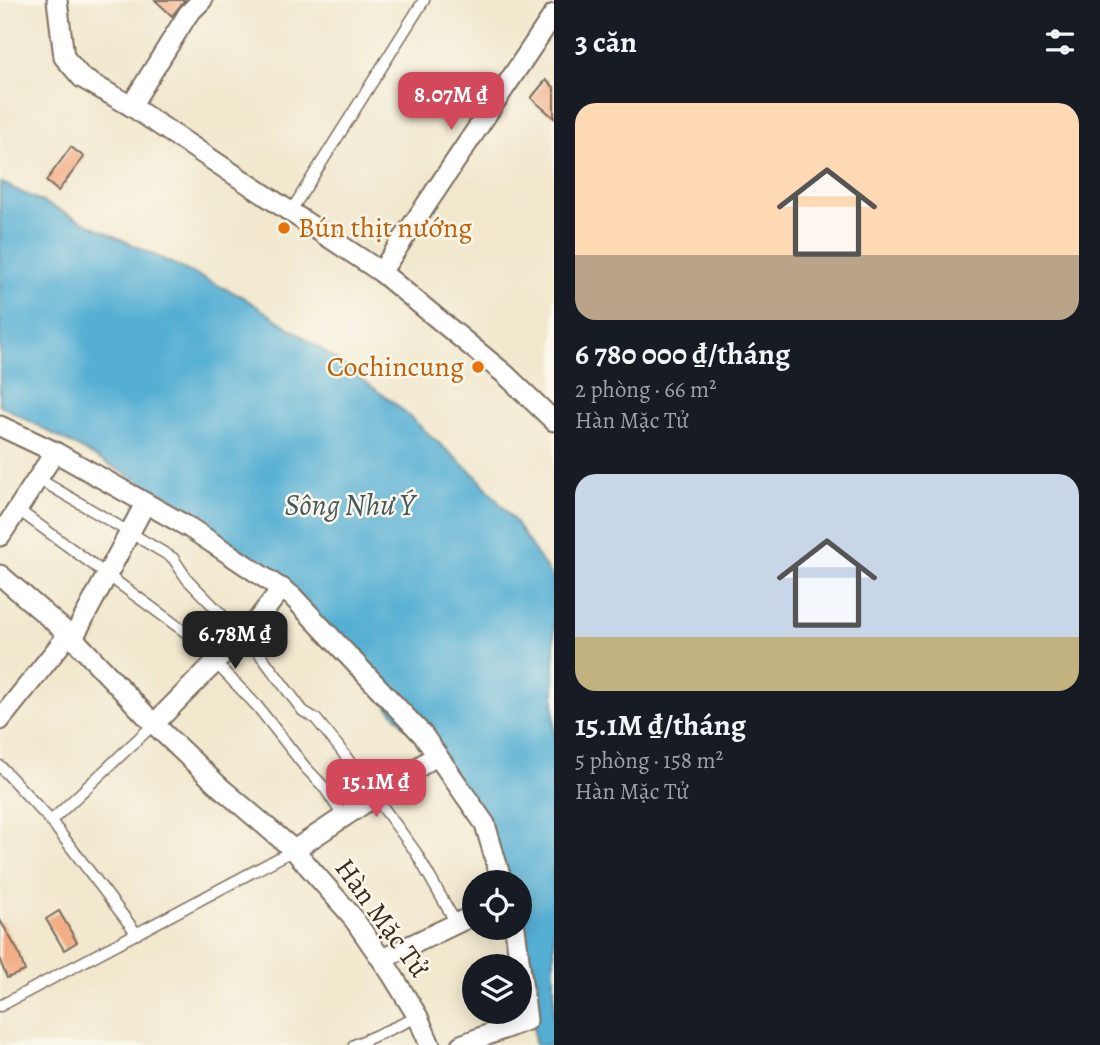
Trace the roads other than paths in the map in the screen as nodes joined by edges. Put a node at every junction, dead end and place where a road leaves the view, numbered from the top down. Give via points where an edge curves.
1 (57, 0) edge
2 (202, 0) edge
3 (424, 0) edge
4 (554, 14) edge
5 (131, 106) junction
6 (291, 211) junction
7 (381, 272) junction
8 (553, 418) edge
9 (0, 426) edge
10 (55, 452) junction
11 (36, 478) junction
12 (145, 503) junction
13 (17, 509) junction
14 (129, 534) junction
15 (0, 536) edge
16 (0, 575) edge
17 (107, 575) junction
18 (282, 588) junction
19 (243, 635) junction
20 (71, 636) junction
21 (216, 662) junction
22 (0, 720) edge
23 (154, 724) junction
24 (437, 755) junction
25 (0, 766) edge
26 (375, 796) junction
27 (343, 816) junction
28 (51, 821) junction
29 (294, 850) junction
30 (498, 870) edge
31 (462, 915) edge
32 (462, 920) edge
33 (137, 934) junction
34 (517, 940) edge
35 (382, 959) junction
36 (0, 1006) edge
37 (418, 1017) junction
38 (354, 1045) edge
39 (430, 1045) edge
40 (461, 1045) edge

1 - 5 street via 64,57 82,78
2 - 5 street via 188,14
3 - 6 lane
4 - 7 street
5 - 6 street
6 - 7 street
7 - 8 street
9 - 10 street
10 - 11 street
10 - 12 street
11 - 13 street
11 - 14 lane
12 - 14 street
12 - 18 street
13 - 15 street
13 - 17 lane
14 - 17 street
14 - 19 lane via 173,558 187,579
16 - 20 street, Hàn Mặc Tử
17 - 20 street
17 - 21 lane via 188,634
18 - 19 street
18 - 24 street
19 - 21 street
19 - 26 lane
20 - 22 street
20 - 23 street, Hàn Mặc Tử
21 - 23 street
21 - 27 lane via 257,706
23 - 28 lane
23 - 29 street, Hàn Mặc Tử
24 - 26 street
24 - 30 street via 485,824
25 - 28 lane
26 - 27 street
26 - 31 lane
27 - 29 street
28 - 33 lane
29 - 33 lane
29 - 35 street, Hàn Mặc Tử via 351,915
32 - 35 street
33 - 36 lane
34 - 40 street via 527,1020
35 - 37 street, Hàn Mặc Tử
37 - 38 lane
37 - 39 street, Hàn Mặc Tử

